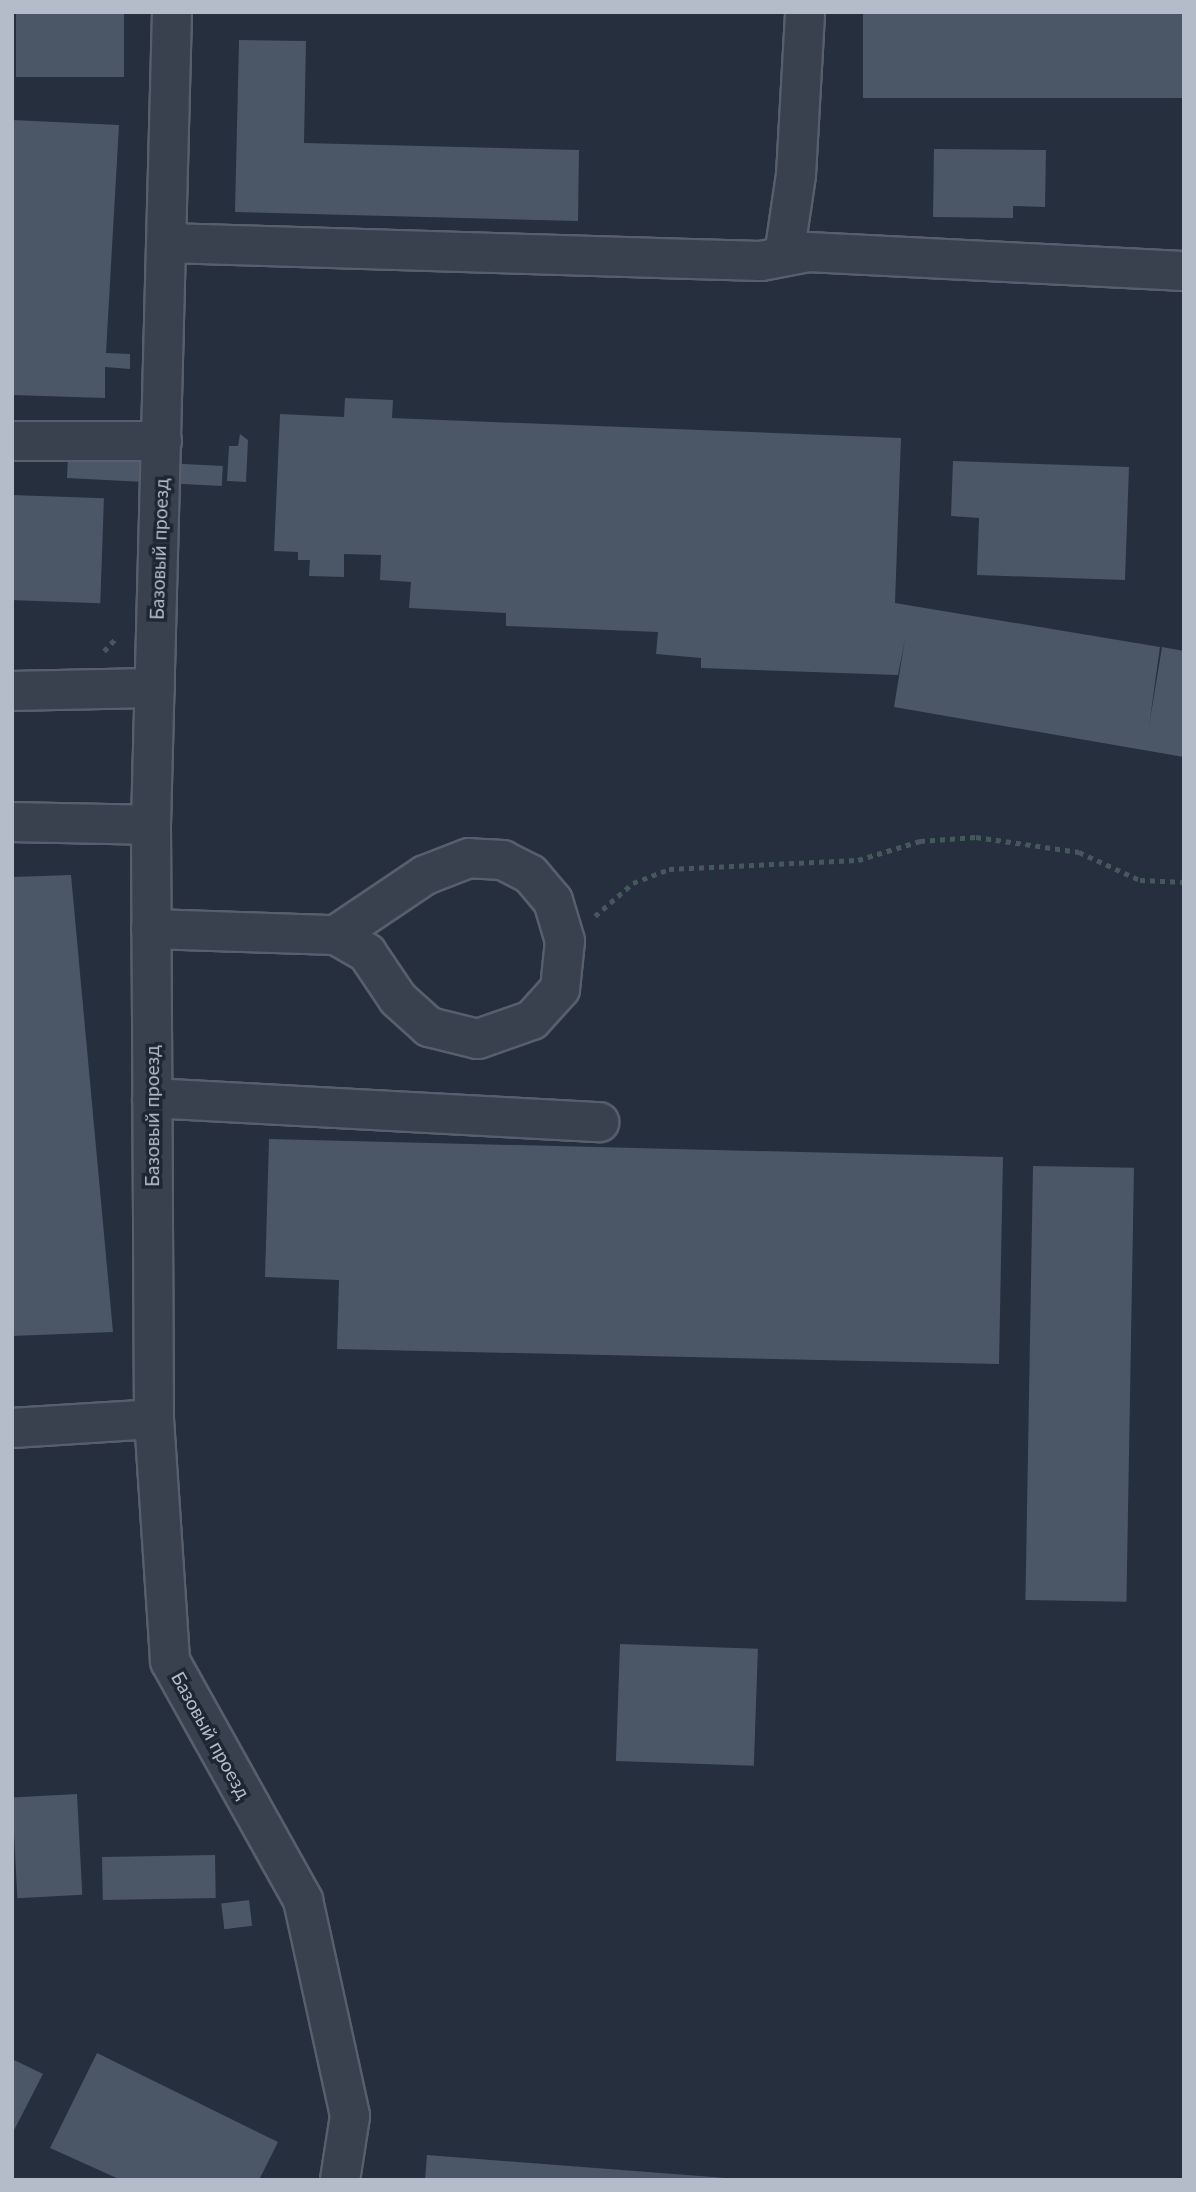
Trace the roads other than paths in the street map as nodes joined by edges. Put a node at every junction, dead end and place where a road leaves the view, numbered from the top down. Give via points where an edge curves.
1 (172, 12) edge
2 (804, 12) edge
3 (167, 243) junction
4 (784, 256) junction
5 (1184, 271) edge
6 (12, 441) edge
7 (162, 441) junction
8 (155, 688) junction
9 (12, 691) edge
10 (12, 822) edge
11 (151, 825) junction
12 (151, 929) junction
13 (336, 934) junction
14 (152, 1098) junction
15 (598, 1122) dead end
16 (154, 1419) junction
17 (12, 1428) edge
18 (340, 2180) edge

1 - 3 street, Базовый проезд
2 - 4 street via 796,175
3 - 4 street via 761,261
3 - 7 street, Базовый проезд
4 - 5 street via 808,252
6 - 7 street
7 - 8 street, Базовый проезд
8 - 9 street
8 - 11 street, Базовый проезд
10 - 11 street
11 - 12 street, Базовый проезд
12 - 13 street
12 - 14 street, Базовый проезд
13 - 13 street via 367,953 398,999 429,1027 478,1039 532,1020 560,989 565,941 552,901 530,874 503,860 469,858 425,876
14 - 15 street
14 - 16 street, Базовый проезд
16 - 17 street
16 - 18 street, Базовый проезд via 170,1661 303,1900 350,2116

